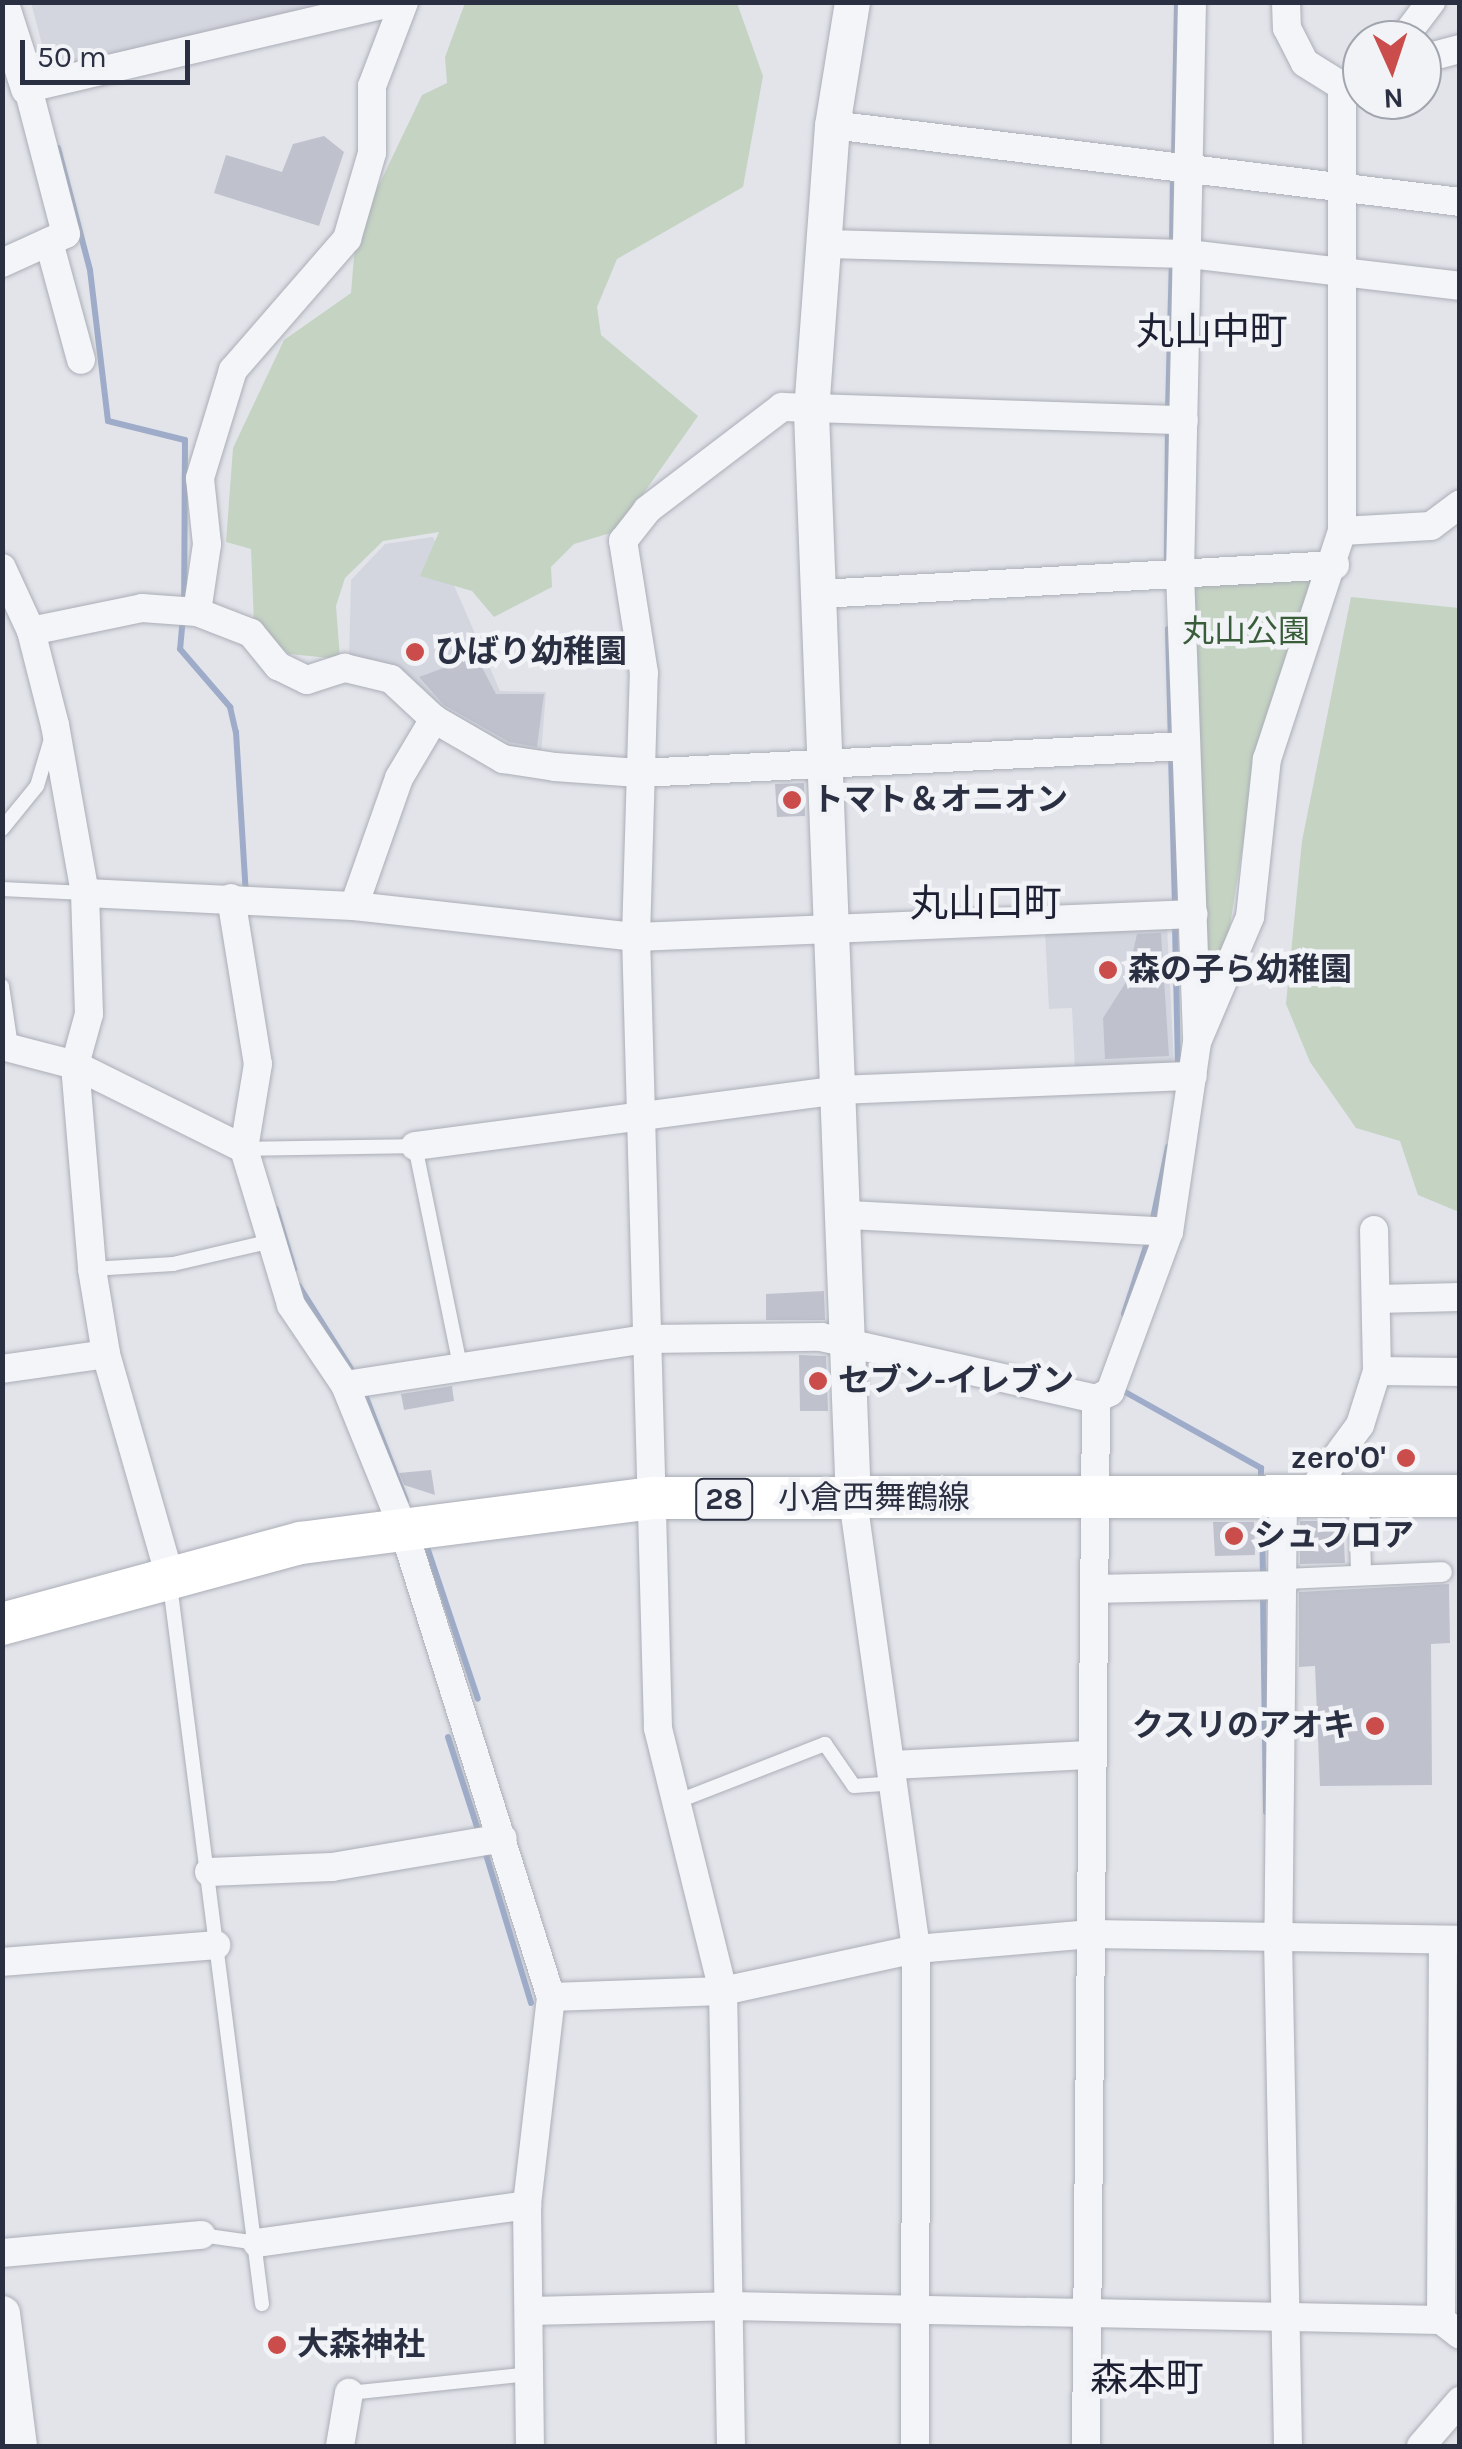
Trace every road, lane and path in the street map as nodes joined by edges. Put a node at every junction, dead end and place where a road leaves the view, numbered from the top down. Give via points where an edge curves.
1 (396, 2) edge
2 (404, 2) edge
3 (852, 2) edge
4 (1192, 2) edge
5 (1285, 3) edge
6 (4, 19) edge
7 (1342, 78) edge
8 (28, 88) junction
9 (1350, 120) edge
10 (832, 126) junction
11 (1176, 172) junction
12 (1346, 191) junction
13 (1460, 202) edge
14 (49, 242) junction
15 (824, 244) junction
16 (1174, 254) junction
17 (2, 263) edge
18 (1344, 271) junction
19 (1460, 286) edge
20 (81, 360) dead end
21 (812, 413) junction
22 (1170, 419) junction
23 (1460, 504) edge
24 (1342, 532) junction
25 (1334, 565) junction
26 (2, 568) edge
27 (1166, 574) junction
28 (820, 594) junction
29 (197, 612) junction
30 (31, 630) junction
31 (434, 720) junction
32 (56, 725) junction
33 (1173, 747) junction
34 (828, 764) junction
35 (638, 773) junction
36 (2, 829) edge
37 (2, 889) edge
38 (86, 893) junction
39 (243, 898) junction
40 (354, 906) junction
41 (1181, 914) junction
42 (835, 930) junction
43 (636, 937) junction
44 (2, 986) edge
45 (1196, 1042) junction
46 (7, 1046) edge
47 (75, 1066) junction
48 (1187, 1075) junction
49 (840, 1090) junction
50 (640, 1117) junction
51 (415, 1146) junction
52 (253, 1152) junction
53 (849, 1215) junction
54 (1374, 1230) dead end
55 (1156, 1232) junction
56 (272, 1240) junction
57 (92, 1269) junction
58 (1460, 1297) edge
59 (1377, 1299) junction
60 (647, 1339) junction
61 (854, 1341) junction
62 (106, 1354) junction
63 (459, 1361) junction
64 (2, 1368) edge
65 (1377, 1371) junction
66 (1460, 1372) edge
67 (359, 1380) junction
68 (1109, 1387) junction
69 (1095, 1496) junction
70 (1296, 1496) junction
71 (1360, 1496) junction
72 (1460, 1496) edge
73 (654, 1498) junction
74 (853, 1500) junction
75 (402, 1528) junction
76 (1442, 1572) dead end
77 (168, 1574) junction
78 (1361, 1574) junction
79 (1274, 1584) junction
80 (1094, 1588) junction
81 (2, 1624) edge
82 (1089, 1754) junction
83 (893, 1774) junction
84 (676, 1802) junction
85 (503, 1838) junction
86 (209, 1872) junction
87 (1091, 1934) junction
88 (1278, 1938) junction
89 (1451, 1940) edge
90 (216, 1945) junction
91 (916, 1950) junction
92 (2, 1962) edge
93 (722, 1992) junction
94 (551, 1997) junction
95 (1454, 2113) edge
96 (527, 2205) junction
97 (201, 2236) joint
98 (257, 2243) junction
99 (2, 2254) edge
100 (262, 2304) dead end
101 (729, 2306) junction
102 (530, 2311) junction
103 (916, 2311) junction
104 (2, 2314) edge
105 (1086, 2318) junction
106 (1273, 2318) junction
107 (1450, 2327) edge
108 (528, 2374) junction
109 (348, 2393) joint
110 (1460, 2400) edge
111 (19, 2446) edge
112 (340, 2446) edge
113 (530, 2446) edge
114 (731, 2446) edge
115 (915, 2446) edge
116 (1086, 2446) edge
117 (1288, 2446) edge
118 (1421, 2446) edge

1 - 8 street
2 - 29 street via 372,86 372,152 347,239 233,370 200,478 207,544
3 - 10 street
4 - 11 street
5 - 7 street via 1304,63
6 - 8 street
8 - 14 street via 66,234
9 - 12 street
10 - 11 street
10 - 15 street
11 - 12 street
11 - 16 street
12 - 13 street
12 - 18 street
14 - 17 street
14 - 20 street
15 - 16 street
15 - 21 street
16 - 18 street
16 - 22 street
18 - 19 street
18 - 24 street
21 - 22 street
21 - 28 street
21 - 35 street via 782,407 648,510 623,541 644,673
22 - 27 street
23 - 24 street via 1430,526
24 - 25 street
25 - 27 street
25 - 45 street via 1267,759 1250,917
26 - 30 street
27 - 28 street
27 - 33 street
28 - 34 street
29 - 30 street via 142,608
29 - 31 street via 252,633 278,666 307,680 346,668 391,679
30 - 32 street
31 - 35 street via 502,759
31 - 40 street via 399,778
32 - 36 lane via 37,786
32 - 38 street
33 - 34 street
33 - 41 street
34 - 35 street
34 - 42 street
35 - 43 street
37 - 38 lane
38 - 39 street
38 - 47 street via 89,1014
39 - 40 street
39 - 52 street via 258,1064
40 - 43 street
41 - 42 street
41 - 45 street
42 - 43 street
42 - 49 street
43 - 50 street
44 - 46 lane
45 - 48 street
46 - 47 street
47 - 52 street
47 - 57 street
48 - 49 street
48 - 55 street
49 - 50 street
49 - 53 street
50 - 51 street
50 - 60 street
51 - 52 lane
51 - 63 lane
52 - 56 street
53 - 55 street
53 - 61 street
54 - 59 street
55 - 68 street
56 - 57 lane via 173,1264
56 - 67 street via 291,1305
57 - 62 street
58 - 59 street
59 - 65 street
60 - 61 street
60 - 63 street
60 - 73 street
61 - 68 street
61 - 74 street
62 - 64 street
62 - 77 street
63 - 67 street
65 - 66 street
65 - 70 street via 1360,1425
67 - 75 street
68 - 69 street
69 - 70 main road, 小倉西舞鶴線 / 28
69 - 74 main road, 小倉西舞鶴線 / 28
69 - 80 street
70 - 71 main road, 小倉西舞鶴線 / 28
70 - 79 street
71 - 72 main road, 小倉西舞鶴線 / 28
71 - 78 street
73 - 74 main road, 小倉西舞鶴線 / 28
73 - 75 main road, 小倉西舞鶴線 / 28
73 - 84 street via 658,1728
74 - 83 street
75 - 77 main road, 小倉西舞鶴線 / 28
75 - 85 street
76 - 78 street
77 - 81 main road, 小倉西舞鶴線 / 28
77 - 86 lane
78 - 79 street
79 - 80 street
79 - 88 street
80 - 82 street
82 - 83 street
82 - 87 street
83 - 84 lane via 854,1786 825,1744
83 - 91 street
84 - 93 street
85 - 86 street via 332,1867
85 - 94 street
86 - 90 lane
87 - 88 street
87 - 91 street
87 - 105 street
88 - 89 street
88 - 106 street
89 - 95 street
90 - 92 street
90 - 98 lane
91 - 93 street
91 - 103 street
93 - 94 street
93 - 101 street
94 - 96 street
95 - 107 street
96 - 98 street
96 - 102 street
97 - 98 lane
97 - 99 street
98 - 100 lane
101 - 102 street
101 - 103 street
101 - 114 street
102 - 108 street
103 - 105 street
103 - 115 street
104 - 111 street
105 - 106 street
105 - 116 street
106 - 107 street
106 - 117 street
108 - 109 lane
108 - 113 street
109 - 112 street
110 - 118 street

